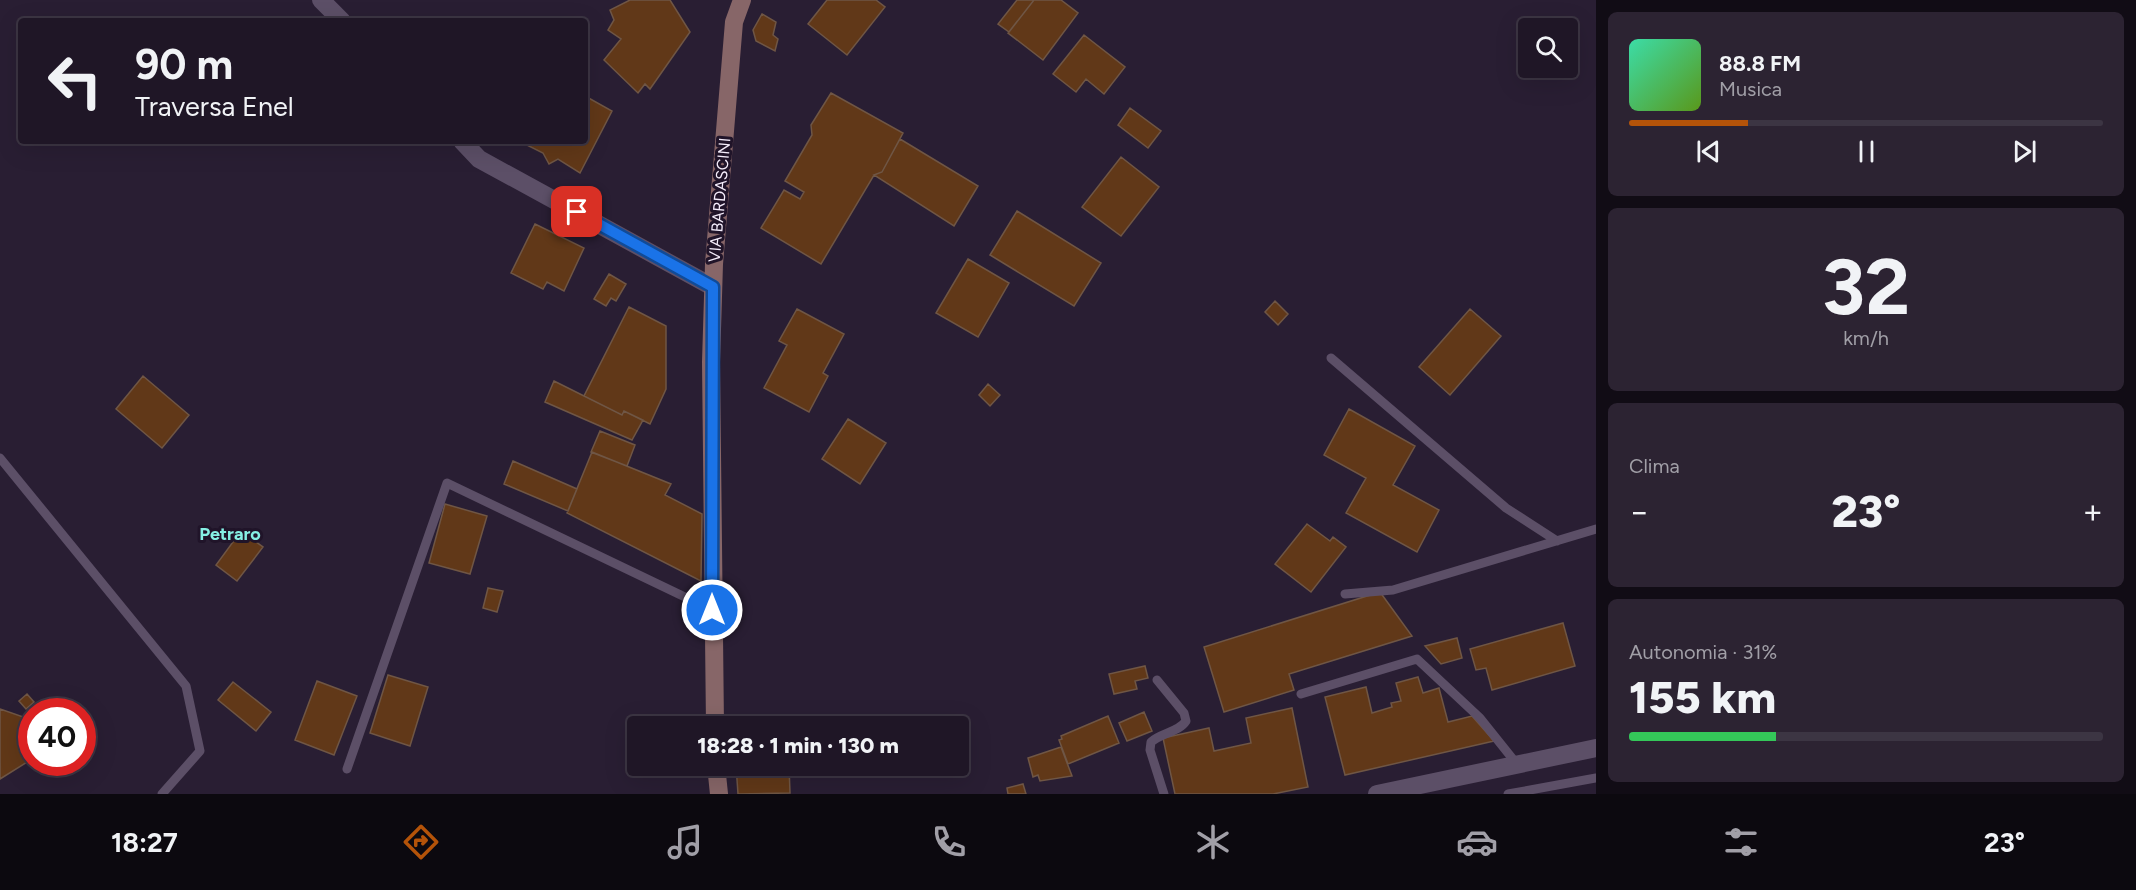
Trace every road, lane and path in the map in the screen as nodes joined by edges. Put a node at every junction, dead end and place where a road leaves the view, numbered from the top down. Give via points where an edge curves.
1 (321, 0) edge
2 (742, 0) edge
3 (339, 18) edge
4 (465, 144) edge
5 (713, 287) junction
6 (1331, 358) dead end
7 (0, 458) edge
8 (1596, 529) edge
9 (1557, 541) junction
10 (1345, 594) dead end
11 (712, 610) junction
12 (1157, 680) dead end
13 (1301, 694) dead end
14 (715, 716) edge
15 (1596, 748) edge
16 (1516, 763) junction
17 (347, 769) dead end
18 (717, 776) edge
19 (1596, 778) edge
20 (1430, 788) edge
21 (162, 794) edge
22 (719, 794) edge
23 (1164, 794) edge
24 (1377, 794) edge
25 (1508, 794) edge

1 - 3 street
2 - 5 street, VIA BARDASCINI via 734,22
4 - 5 street via 479,159
5 - 11 street, VIA BARDASCINI
6 - 9 lane via 1506,508
7 - 21 lane via 186,686 200,751
8 - 9 lane
9 - 10 lane via 1393,590
11 - 14 street, VIA BARDASCINI
11 - 17 lane via 447,483
12 - 23 lane via 1186,721 1182,727 1151,742
13 - 16 lane via 1417,659 1480,718
15 - 16 street
16 - 20 street
18 - 22 street
19 - 25 lane
20 - 24 street

